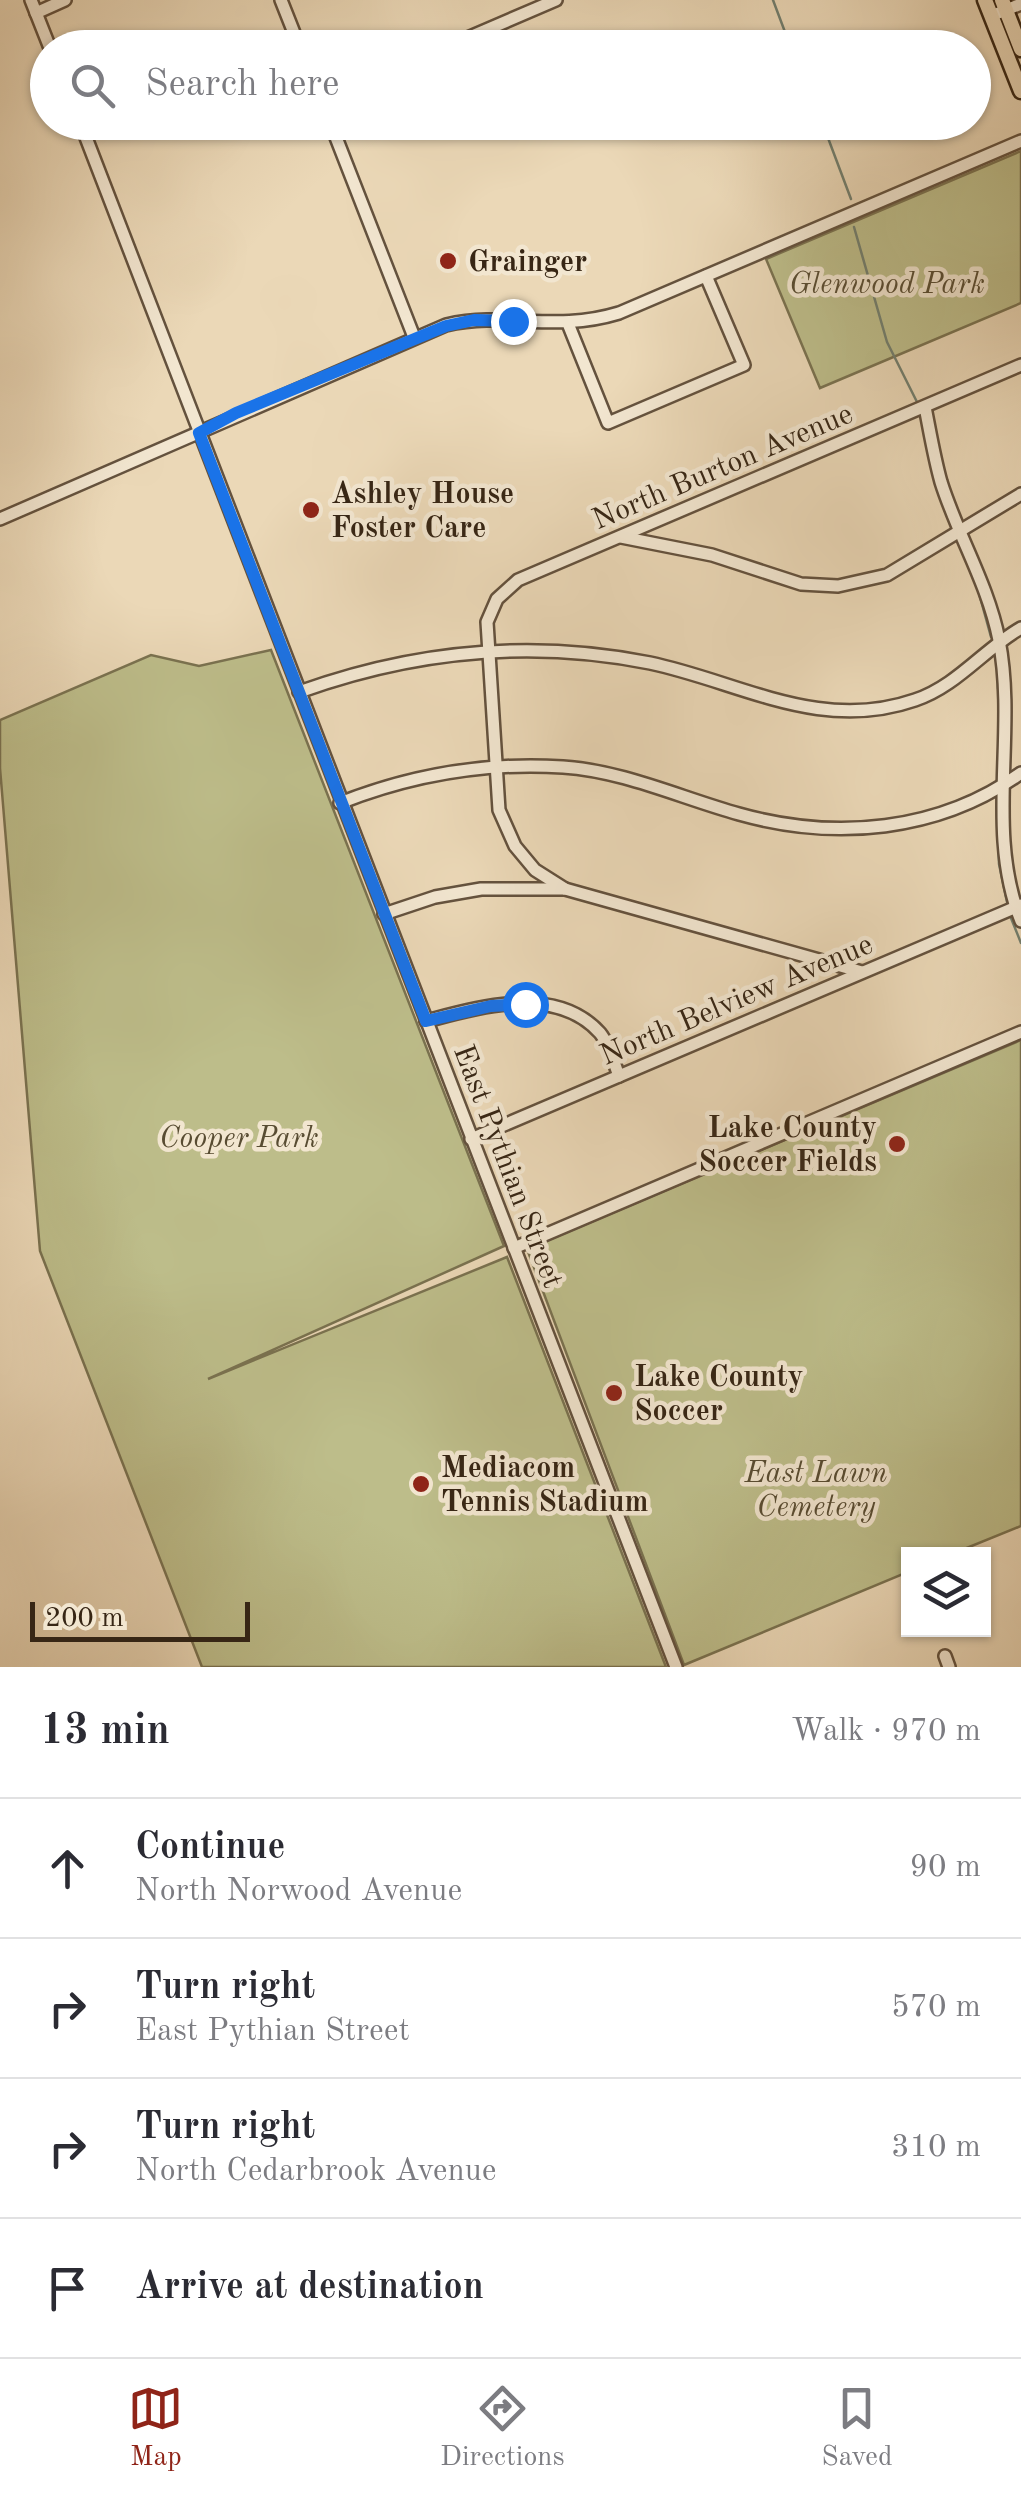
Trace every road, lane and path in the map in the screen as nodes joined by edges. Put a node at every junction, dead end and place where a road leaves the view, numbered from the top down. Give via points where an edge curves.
1 (31, 0) edge
2 (65, 0) edge
3 (281, 0) edge
4 (556, 0) edge
5 (985, 0) edge
6 (1021, 4) edge
7 (999, 9) edge
8 (36, 13) junction
9 (43, 30) edge
10 (293, 30) edge
11 (486, 30) edge
12 (1021, 50) edge
13 (1021, 91) edge
14 (87, 140) edge
15 (337, 140) edge
16 (1021, 141) edge
17 (706, 276) junction
18 (570, 326) junction
19 (414, 338) junction
20 (1021, 365) edge
21 (925, 407) junction
22 (199, 433) junction
23 (1021, 494) edge
24 (0, 519) edge
25 (647, 526) junction
26 (960, 530) junction
27 (621, 537) junction
28 (650, 543) junction
29 (1021, 628) edge
30 (999, 640) junction
31 (485, 650) junction
32 (299, 692) junction
33 (495, 768) junction
34 (1021, 773) edge
35 (1003, 786) junction
36 (340, 803) junction
37 (535, 870) junction
38 (534, 887) junction
39 (565, 889) junction
40 (1018, 906) edge
41 (384, 914) junction
42 (1021, 921) edge
43 (862, 972) junction
44 (426, 1021) junction
45 (1021, 1032) edge
46 (619, 1076) junction
47 (472, 1139) junction
48 (514, 1248) junction
49 (676, 1667) edge

1 - 8 street
2 - 8 street
3 - 10 street
4 - 11 street
5 - 7 main road
6 - 7 street
7 - 12 main road
7 - 13 main road
8 - 9 street
14 - 22 street, East Pythian Street
15 - 19 street
16 - 17 street
17 - 18 street
17 - 18 street via 744,365 608,424
18 - 19 street via 474,320
19 - 22 street
20 - 21 street, North Burton Avenue
21 - 25 street, North Burton Avenue
21 - 26 street
22 - 24 street
22 - 32 street, East Pythian Street
23 - 26 street
25 - 27 street, North Burton Avenue
25 - 28 street
26 - 28 street via 886,575 838,586 801,584
26 - 30 street
27 - 28 street
27 - 31 street, North Burton Avenue via 518,580 497,599 486,622
29 - 30 street
30 - 31 street via 917,700 876,710 818,711 770,702 654,664 581,652
30 - 35 street via 1006,711
31 - 32 street via 419,658
31 - 33 street, North Burton Avenue
32 - 36 street, East Pythian Street
33 - 35 street via 564,767 620,777 740,815 852,829 907,824 962,808
33 - 36 street via 438,773
33 - 37 street, North Burton Avenue via 499,810 514,846
34 - 35 street
35 - 40 street via 1004,863
36 - 41 street, East Pythian Street
37 - 38 street
37 - 39 street
38 - 39 street
38 - 41 street via 466,892
39 - 43 street
40 - 42 street
40 - 43 street, North Belview Avenue
41 - 44 street, East Pythian Street
43 - 46 street, North Belview Avenue
44 - 46 street via 491,1006 558,1006 603,1036
44 - 47 street, East Pythian Street
45 - 48 street
46 - 47 street, North Belview Avenue
47 - 48 street, East Pythian Street
48 - 49 street, East Pythian Street

